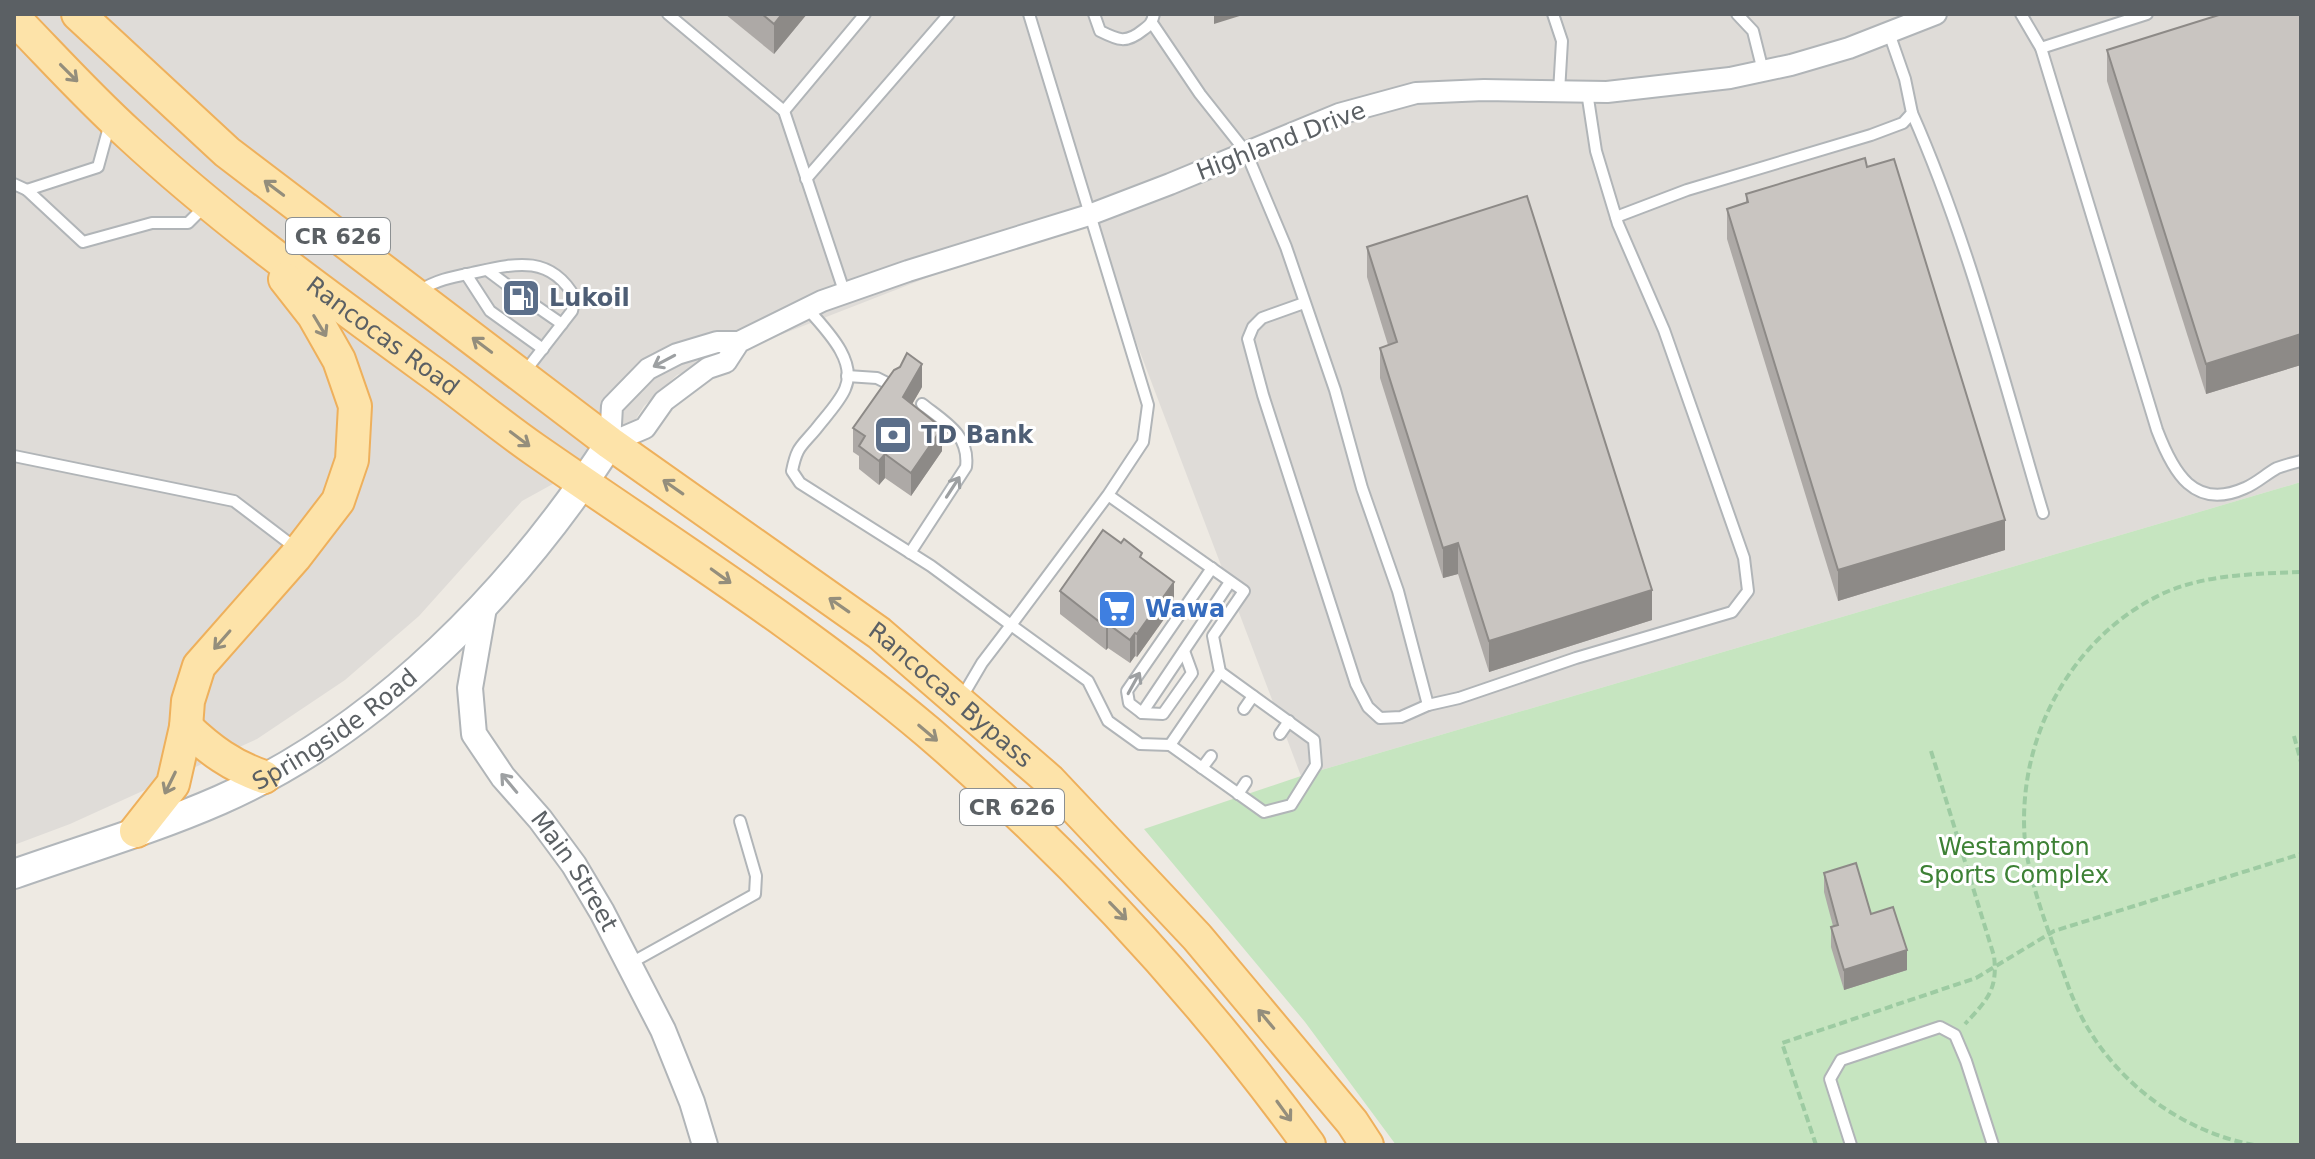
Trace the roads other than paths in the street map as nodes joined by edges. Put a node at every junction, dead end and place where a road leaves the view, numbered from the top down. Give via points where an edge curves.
1 (78, 14) edge
2 (668, 14) edge
3 (865, 14) edge
4 (949, 14) edge
5 (1029, 14) edge
6 (1094, 14) edge
7 (1553, 14) edge
8 (1737, 14) edge
9 (1936, 14) edge
10 (2021, 14) edge
11 (2147, 14) edge
12 (14, 18) edge
13 (1153, 18) edge
14 (1889, 33) junction
15 (2041, 48) junction
16 (1763, 71) junction
17 (1559, 92) junction
18 (1587, 92) junction
19 (784, 111) junction
20 (1912, 113) junction
21 (112, 117) junction
22 (1246, 152) junction
23 (806, 179) junction
24 (14, 184) edge
25 (27, 190) junction
26 (209, 202) junction
27 (1089, 215) junction
28 (1616, 217) junction
29 (255, 242) junction
30 (487, 270) junction
31 (466, 274) junction
32 (507, 285) dead end
33 (414, 294) junction
34 (845, 294) junction
35 (1304, 303) junction
36 (533, 304) dead end
37 (807, 308) junction
38 (562, 324) junction
39 (739, 342) junction
40 (543, 349) junction
41 (522, 376) junction
42 (847, 376) junction
43 (893, 386) edge
44 (922, 404) dead end
45 (610, 443) junction
46 (14, 456) edge
47 (2301, 461) edge
48 (585, 482) junction
49 (1108, 495) junction
50 (2043, 513) dead end
51 (298, 550) junction
52 (910, 553) junction
53 (1212, 568) junction
54 (1230, 582) junction
55 (485, 602) junction
56 (1011, 625) junction
57 (1184, 651) junction
58 (1220, 672) junction
59 (1253, 696) junction
60 (959, 702) junction
61 (1428, 705) junction
62 (1244, 709) dead end
63 (1142, 713) junction
64 (1289, 721) junction
65 (186, 727) junction
66 (1280, 734) dead end
67 (1170, 745) junction
68 (1211, 756) dead end
69 (1202, 768) junction
70 (264, 777) junction
71 (1246, 782) dead end
72 (1238, 794) junction
73 (740, 821) dead end
74 (136, 831) junction
75 (14, 874) edge
76 (629, 964) junction
77 (705, 1145) edge
78 (1309, 1145) edge
79 (1367, 1145) edge
80 (1851, 1145) edge
81 (1993, 1145) edge

33 -> 1 main road, CR 626 via 227,152
2 - 19 lane
3 - 19 lane
4 - 23 lane
5 - 27 lane
6 - 13 lane via 1100,31 1116,39 1132,39
7 - 17 lane via 1562,41
8 - 16 lane via 1753,31
9 - 14 street, Highland Drive
10 - 15 lane
11 - 15 lane
12 -> 21 main road, Rancocas Road / CR 626
13 - 22 lane via 1200,94
14 - 16 street, Highland Drive
14 - 20 lane
15 - 47 lane via 2157,430 2176,474 2195,490 2220,497
16 - 18 street, Highland Drive
17 - 18 street, Highland Drive
17 - 22 street, Highland Drive via 1416,93 1339,114
18 - 28 lane via 1596,151
19 - 23 lane
20 - 28 lane via 1903,123 1871,135
20 - 50 lane via 1967,259
21 - 25 lane via 98,167
21 - 26 main road, Rancocas Road / CR 626
22 - 27 street, Highland Drive
22 - 35 lane
23 - 34 lane
24 - 25 lane
25 - 26 lane via 83,242 152,223 188,223
26 - 29 main road, Rancocas Road / CR 626
27 - 34 street, Highland Drive
27 - 49 lane via 1148,405 1143,442
28 - 61 lane via 1664,330 1744,558 1748,591 1732,612
29 -> 48 main road, Rancocas Road / CR 626
29 -> 51 main road via 314,316 339,360 355,406 352,460 338,501
30 - 31 lane
30 - 32 lane
30 - 38 lane via 518,263 542,267 568,284 575,298
31 - 33 lane via 433,282
31 - 40 lane via 490,311
41 -> 33 main road, CR 626
34 - 37 street, Highland Drive
35 - 61 lane via 1398,591
35 - 61 lane via 1262,318 1253,327 1248,339 1263,395 1328,601 1368,707 1380,718 1401,717
36 - 38 lane
37 - 39 street, Highland Drive
37 - 42 lane via 832,337
38 - 40 lane
39 - 45 street, Highland Drive via 726,362 708,368 664,401 645,428
39 -> 45 street, Highland Drive via 717,342 648,369 612,406
40 - 41 lane
41 - 45 main road, CR 626
42 - 43 lane via 877,378
42 - 52 lane via 838,399 796,451 792,471 800,483
52 -> 44 lane via 966,467 968,455 959,432
45 - 48 main road, Springside Road
60 -> 45 main road, Rancocas Bypass / CR 626 via 879,633
46 - 51 lane via 234,501
48 - 55 main road, Springside Road
48 -> 78 main road, Rancocas Bypass / CR 626 via 818,645 1030,823 1177,977
49 - 53 lane
49 - 56 lane
51 -> 65 main road via 199,666
52 - 56 lane
53 - 54 lane
63 -> 53 lane via 1129,703 1127,691
54 - 57 lane
54 - 58 lane via 1244,591 1213,636
55 - 70 main road, Springside Road via 388,696
76 -> 55 street, Main Street via 574,865 474,734 470,688
56 - 60 lane
56 - 67 lane via 1088,681 1108,721 1140,744
57 - 63 lane
57 - 63 lane via 1192,673 1163,714
58 - 59 lane
58 - 67 lane
59 - 62 lane
59 - 64 lane
79 -> 60 main road, Rancocas Bypass / CR 626 via 1197,937 1049,780
64 - 66 lane
64 - 72 lane via 1314,740 1316,765 1291,805 1264,812
65 - 70 main road via 237,768
65 -> 74 main road via 173,784
67 - 69 lane
68 - 69 lane
69 - 72 lane
70 - 74 main road, Springside Road
71 - 72 lane
73 - 76 lane via 756,876 755,894
74 - 75 main road, Springside Road
76 - 77 street, Main Street via 663,1030
80 - 81 lane via 1830,1079 1841,1060 1940,1027 1955,1035

